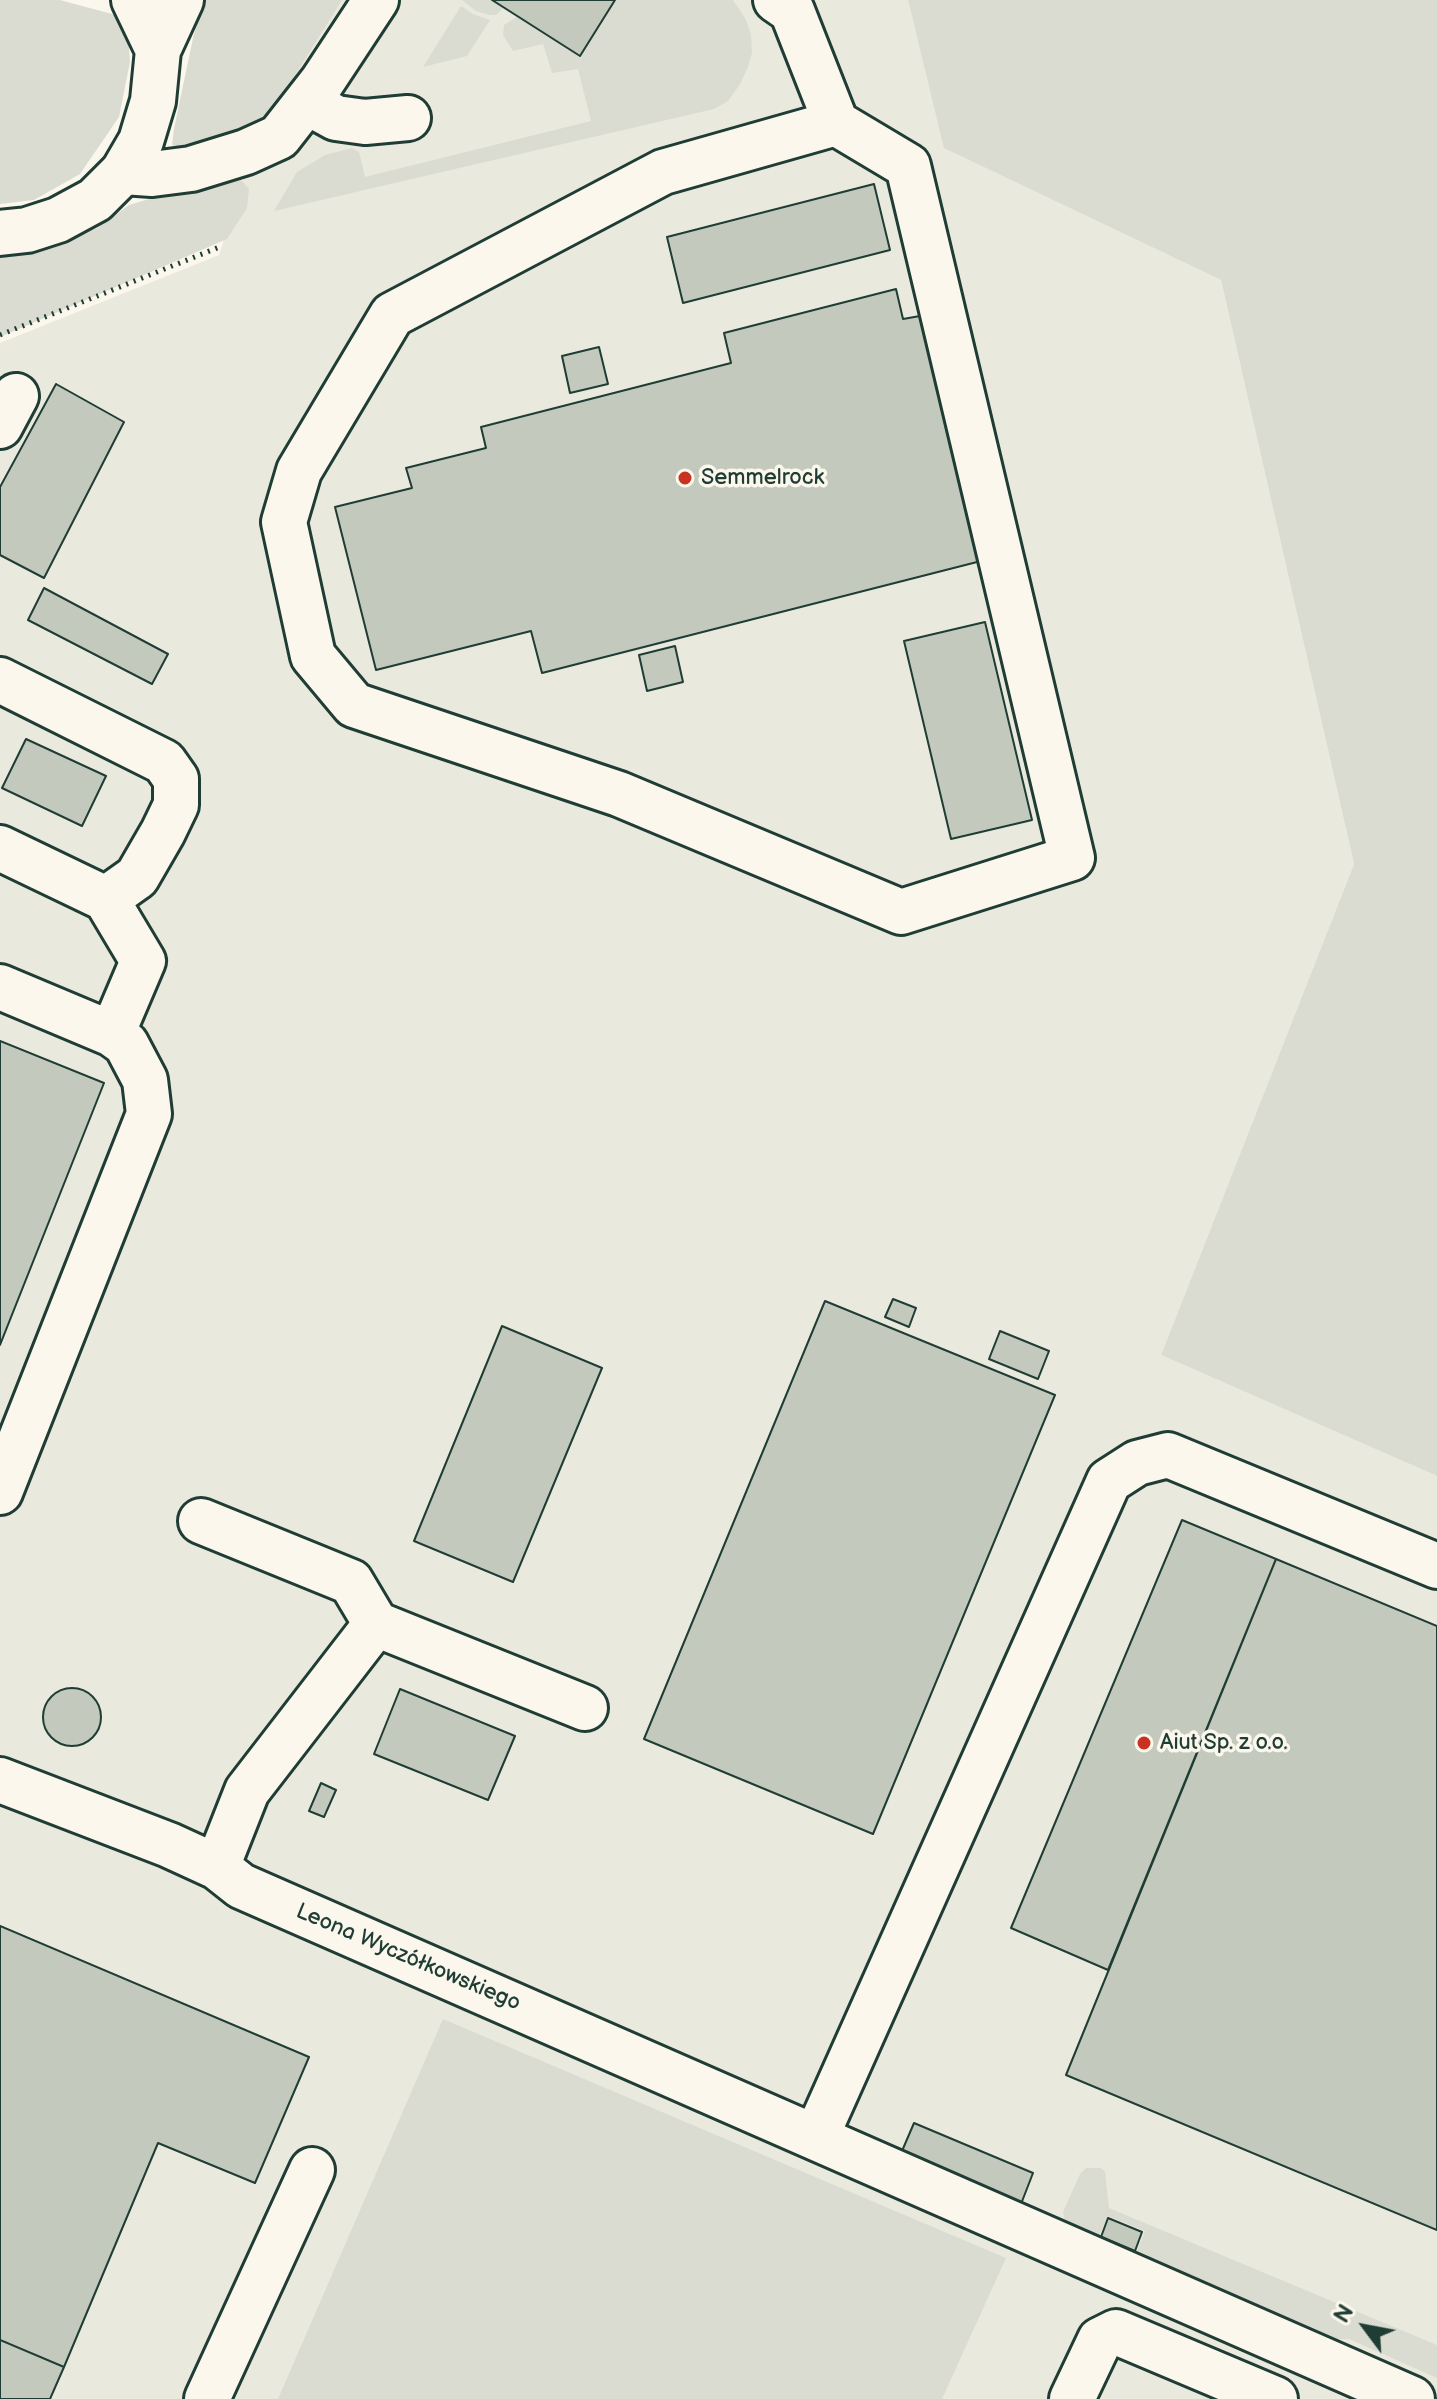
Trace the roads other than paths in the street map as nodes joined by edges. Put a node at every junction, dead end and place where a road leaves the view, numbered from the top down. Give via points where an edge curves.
1 (134, 0) edge
2 (181, 0) edge
3 (376, 0) edge
4 (776, 0) edge
5 (158, 50) junction
6 (307, 102) junction
7 (408, 118) dead end
8 (836, 123) junction
9 (123, 172) junction
10 (0, 233) edge
11 (0, 680) edge
12 (0, 848) edge
13 (106, 899) junction
14 (0, 987) edge
15 (112, 1034) junction
16 (0, 1492) edge
17 (201, 1521) dead end
18 (1437, 1566) edge
19 (376, 1624) junction
20 (585, 1708) dead end
21 (0, 1780) edge
22 (217, 1867) junction
23 (816, 2137) junction
24 (312, 2170) dead end
25 (1074, 2398) edge
26 (207, 2399) edge
27 (1275, 2399) edge
28 (1412, 2399) edge

1 - 5 main road
2 - 5 main road
3 - 6 main road
4 - 8 main road via 792,11
5 - 9 main road via 153,101 141,141
6 - 7 main road via 336,118
6 - 9 main road via 279,137 246,152 191,169
8 - 8 main road via 908,166 1072,858 901,912 619,794 354,705 313,656 284,522 299,471 392,315 663,172
9 - 10 main road via 95,200 58,220
11 - 13 main road via 164,762 176,779 176,805 137,877
12 - 13 main road
13 - 15 main road via 143,961
14 - 15 main road
15 - 16 main road via 126,1044 145,1080 149,1114
17 - 19 main road via 351,1582
18 - 23 main road via 1168,1455 1137,1463 1109,1481
19 - 20 main road
19 - 22 main road via 247,1791
21 - 22 main road, Leona Wyczółkowskiego
22 - 23 main road, Leona Wyczółkowskiego via 241,1886
23 - 28 main road, Leona Wyczółkowskiego
24 - 26 main road
25 - 27 main road via 1100,2340 1116,2332

